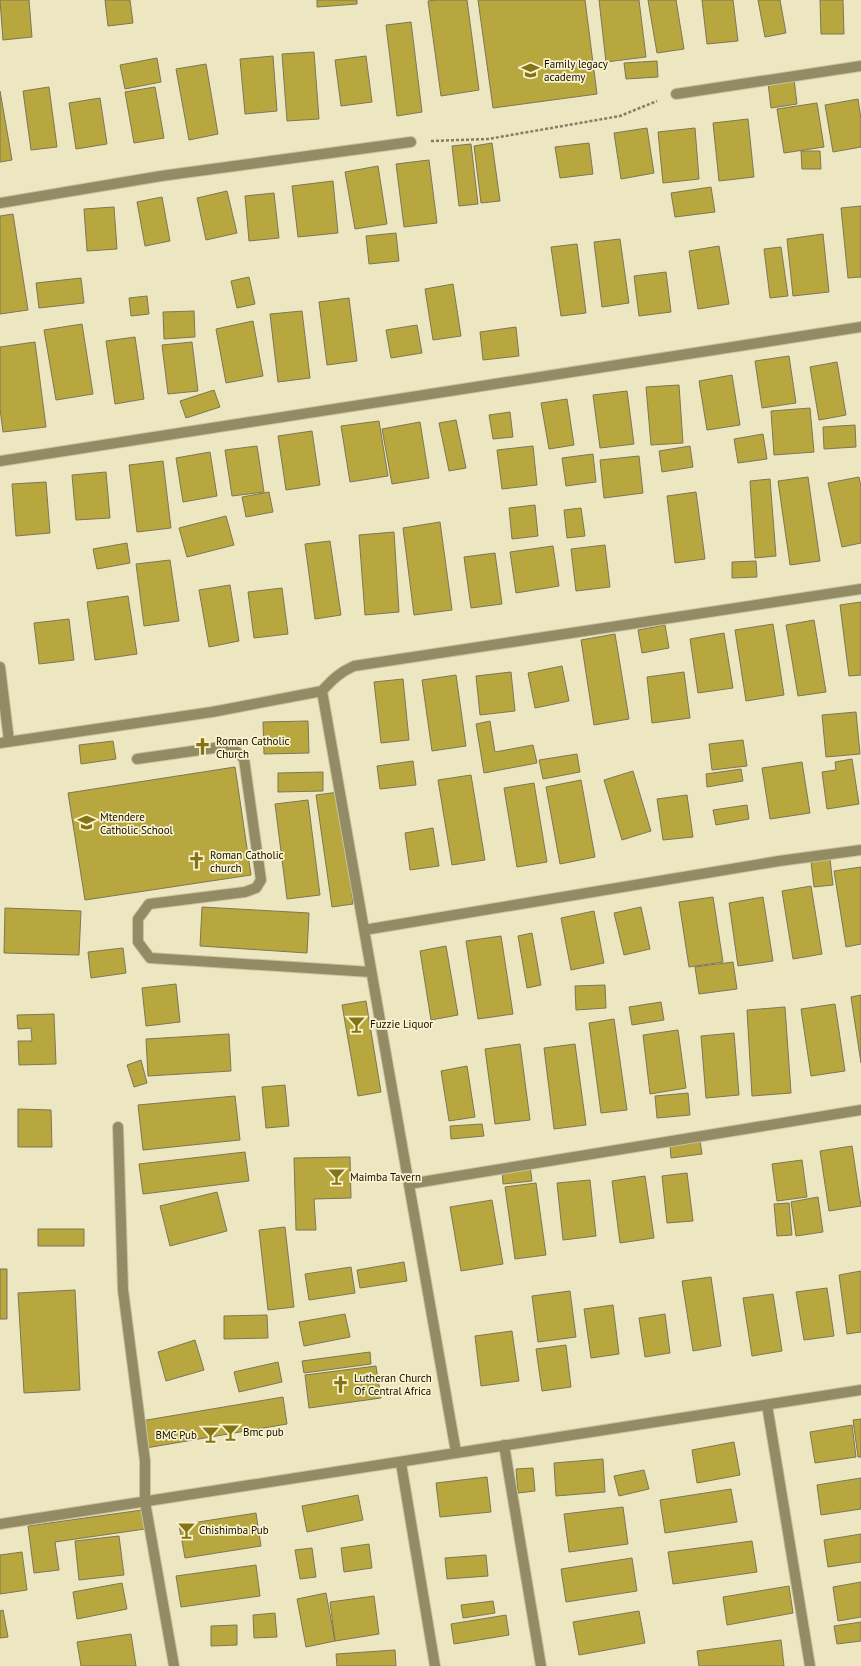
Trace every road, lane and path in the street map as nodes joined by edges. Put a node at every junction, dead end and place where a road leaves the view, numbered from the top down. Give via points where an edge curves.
1 (861, 66) edge
2 (676, 94) joint
3 (411, 142) joint
4 (0, 203) edge
5 (861, 327) edge
6 (0, 462) edge
7 (861, 589) edge
8 (0, 667) edge
9 (322, 691) junction
10 (5, 742) edge
11 (137, 759) dead end
12 (861, 850) edge
13 (364, 930) junction
14 (371, 972) junction
15 (861, 1110) edge
16 (118, 1127) dead end
17 (409, 1184) junction
18 (861, 1390) edge
19 (767, 1405) junction
20 (504, 1444) junction
21 (456, 1452) junction
22 (401, 1463) junction
23 (145, 1502) junction
24 (0, 1524) edge
25 (174, 1666) edge
26 (435, 1666) edge
27 (541, 1666) edge
28 (810, 1666) edge

1 - 2 street
2 - 3 path via 620,116 488,139
3 - 4 street via 161,176
5 - 6 street
7 - 9 street via 354,666 334,677
8 - 10 street
9 - 10 street via 212,712
9 - 13 street
11 - 14 street via 220,747 233,748 244,759 261,880 256,888 245,892 149,904 138,919 138,942 150,958
12 - 13 street via 779,861
13 - 14 street
14 - 17 street
15 - 17 street
16 - 23 street via 123,1290 145,1461
17 - 21 street
18 - 19 street
19 - 20 street
19 - 28 street
20 - 21 street
20 - 27 street
21 - 22 street
22 - 23 street
22 - 26 street
23 - 24 street
23 - 25 street

